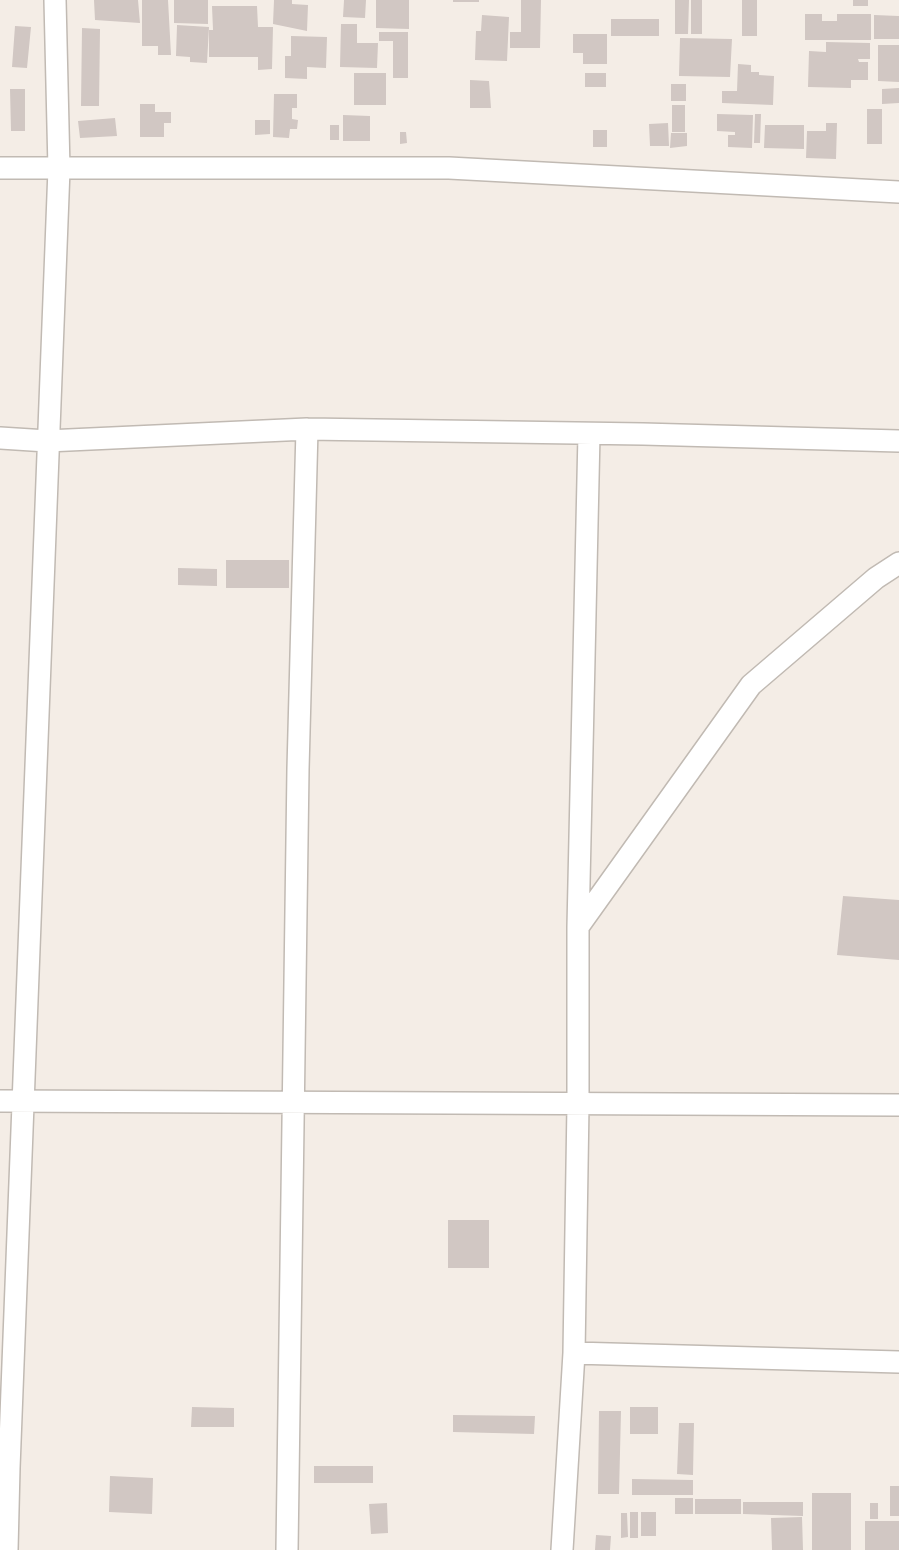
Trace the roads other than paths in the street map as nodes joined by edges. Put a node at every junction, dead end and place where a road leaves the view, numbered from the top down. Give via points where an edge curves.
1 (55, 0) edge
2 (0, 168) edge
3 (59, 169) junction
4 (899, 192) edge
5 (307, 429) junction
6 (590, 434) junction
7 (0, 438) edge
8 (47, 441) junction
9 (899, 441) edge
10 (899, 563) edge
11 (578, 927) junction
12 (292, 1101) junction
13 (0, 1102) edge
14 (23, 1102) junction
15 (578, 1105) junction
16 (899, 1105) edge
17 (574, 1354) junction
18 (899, 1362) edge
19 (8, 1550) edge
20 (287, 1550) edge
21 (562, 1550) edge

1 - 3 street
2 - 3 street
3 - 4 street via 449,168
3 - 8 street
5 - 6 street
5 - 8 street
5 - 12 street
6 - 9 street
6 - 11 street
7 - 8 street
8 - 14 street
10 - 11 street via 876,578 752,685
11 - 15 street
12 - 14 street
12 - 15 street
12 - 20 street
13 - 14 street
14 - 19 street
15 - 16 street
15 - 17 street
17 - 18 street
17 - 21 street

